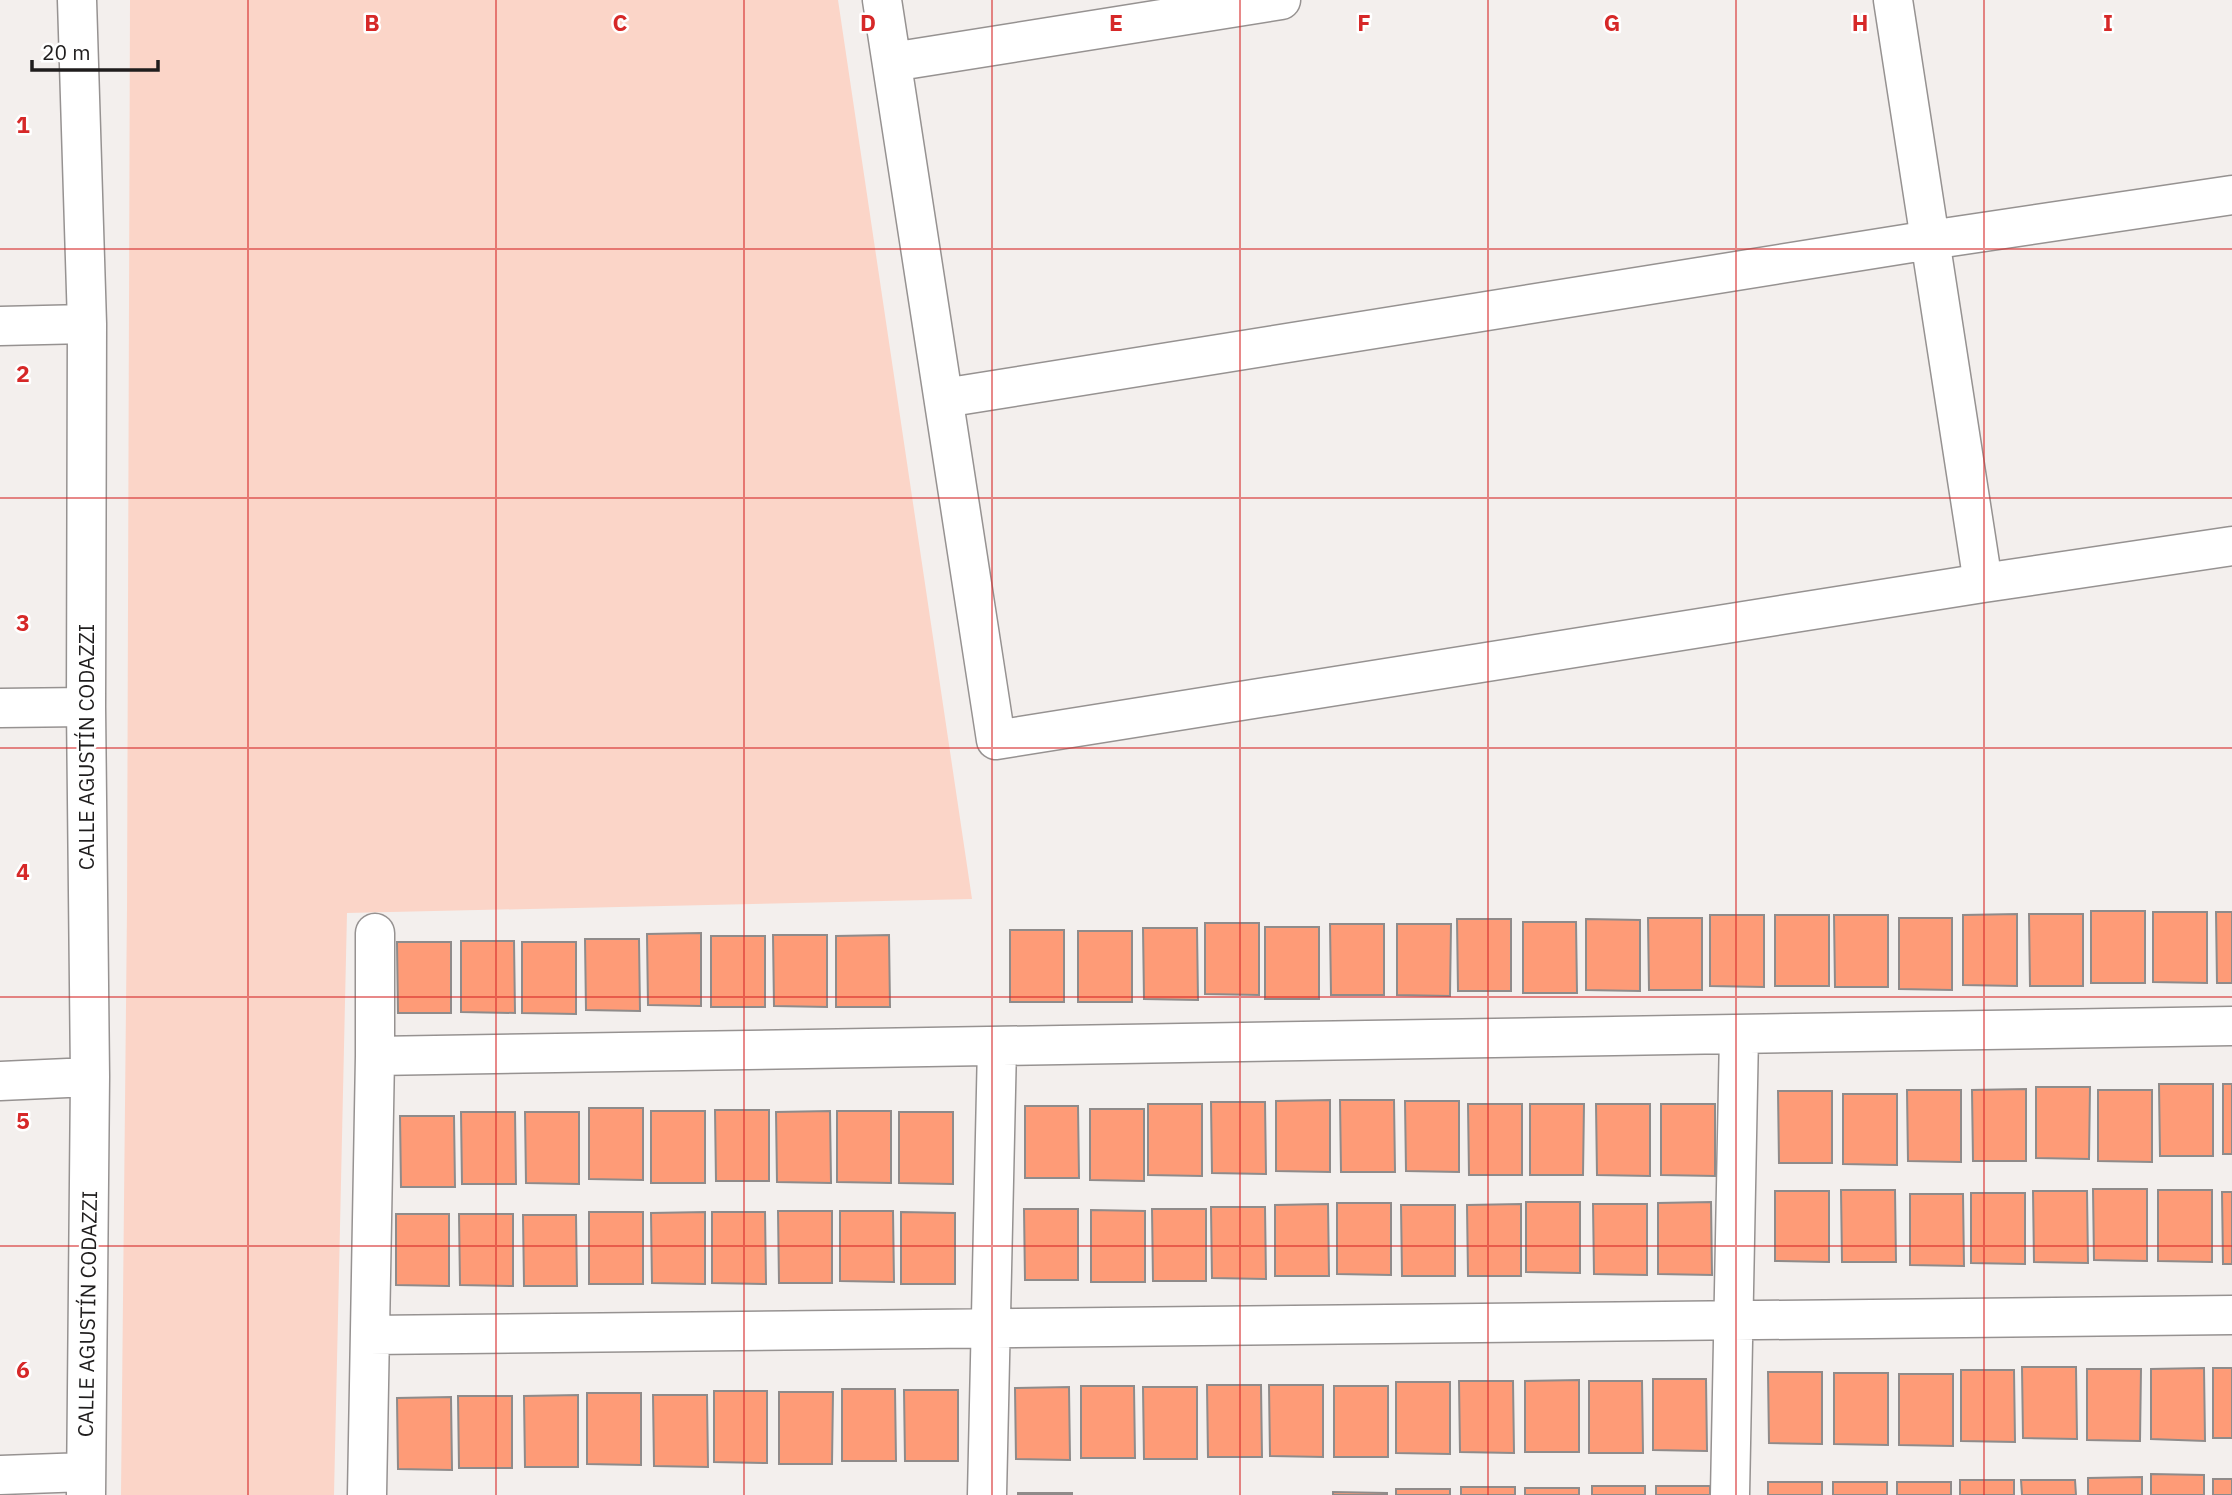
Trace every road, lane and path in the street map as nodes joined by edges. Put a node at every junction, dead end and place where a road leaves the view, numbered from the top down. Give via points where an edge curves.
1 (77, 0) edge
2 (882, 0) edge
3 (1281, 0) edge
4 (1893, 0) edge
5 (891, 62) junction
6 (2232, 195) edge
7 (1930, 240) junction
8 (87, 324) junction
9 (0, 326) edge
10 (944, 398) junction
11 (2232, 546) edge
12 (1983, 583) junction
13 (0, 708) edge
14 (86, 708) junction
15 (375, 933) dead end
16 (2232, 1026) edge
17 (1739, 1034) junction
18 (997, 1046) junction
19 (376, 1056) junction
20 (90, 1077) junction
21 (0, 1081) edge
22 (2232, 1315) edge
23 (1734, 1321) junction
24 (991, 1328) junction
25 (370, 1335) junction
26 (0, 1475) edge
27 (86, 1484) edge
28 (367, 1495) edge
29 (987, 1495) edge
30 (1730, 1495) edge

1 - 8 street, CALLE AGUSTÍN CODAZZI
2 - 5 street
3 - 5 street
4 - 7 street
5 - 10 street
6 - 7 street
7 - 10 street
7 - 12 street
8 - 9 street
8 - 14 street, CALLE AGUSTÍN CODAZZI
10 - 12 street via 996,740
11 - 12 street
13 - 14 street
14 - 20 street, CALLE AGUSTÍN CODAZZI
15 - 19 street
16 - 17 street
17 - 18 street
17 - 23 street
18 - 19 street
18 - 24 street
19 - 25 street
20 - 21 street
20 - 27 street, CALLE AGUSTÍN CODAZZI
22 - 23 street
23 - 24 street
23 - 30 street
24 - 25 street
24 - 29 street
25 - 28 street
26 - 27 street

